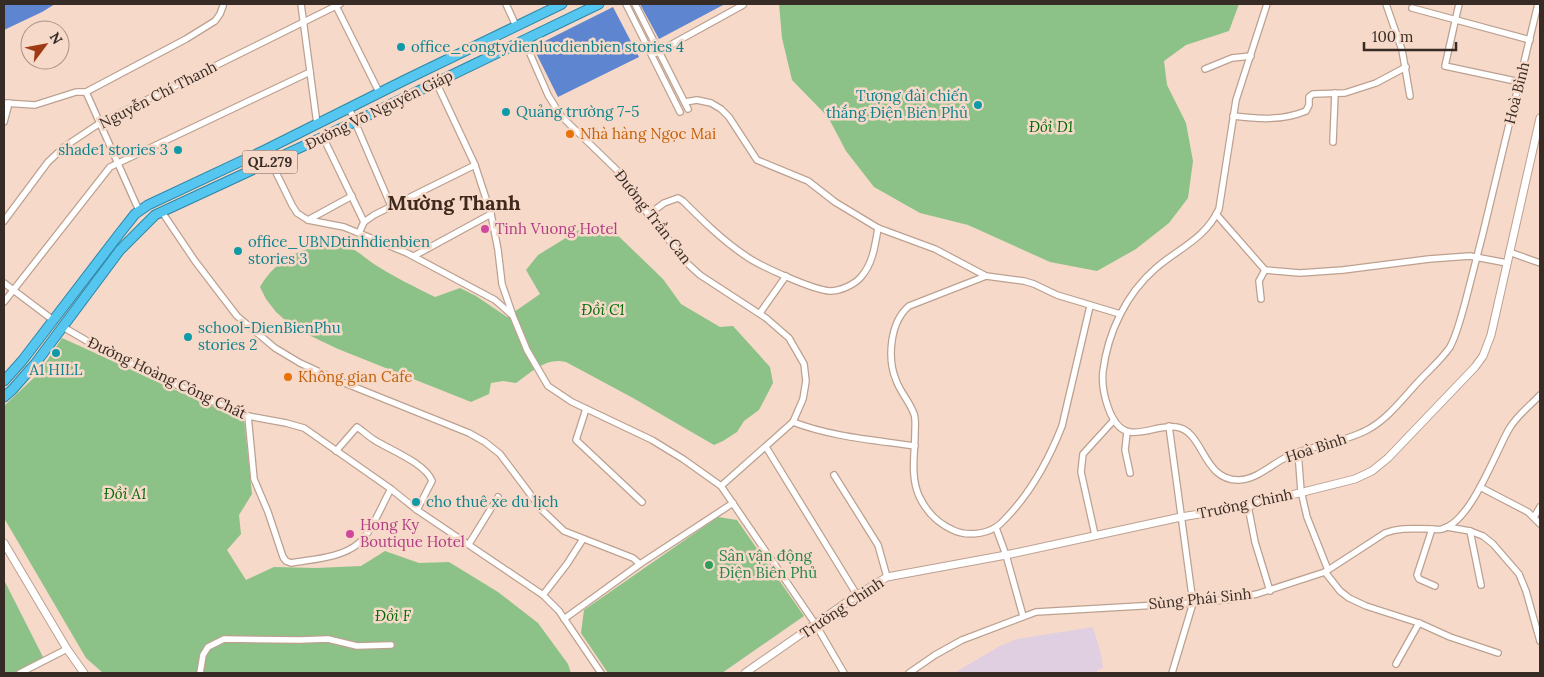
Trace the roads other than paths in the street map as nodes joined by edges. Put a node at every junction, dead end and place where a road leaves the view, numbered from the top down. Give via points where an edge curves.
1 (301, 4) edge
2 (506, 4) edge
3 (562, 4) edge
4 (598, 4) edge
5 (626, 4) edge
6 (635, 4) edge
7 (1267, 4) edge
8 (1386, 4) edge
9 (1459, 4) edge
10 (1538, 4) edge
11 (338, 5) edge
12 (223, 6) dead end
13 (743, 6) dead end
14 (1412, 8) dead end
15 (1456, 20) junction
16 (303, 22) junction
17 (516, 26) junction
18 (524, 40) junction
19 (1530, 40) junction
20 (659, 52) junction
21 (652, 56) junction
22 (1251, 56) junction
23 (1406, 67) junction
24 (1206, 69) dead end
25 (310, 72) junction
26 (436, 82) junction
27 (1520, 82) junction
28 (86, 92) junction
29 (379, 92) junction
30 (1336, 93) junction
31 (1410, 96) dead end
32 (685, 102) junction
33 (6, 103) edge
34 (349, 108) junction
35 (688, 109) dead end
36 (680, 112) dead end
37 (1233, 116) junction
38 (1540, 118) edge
39 (356, 121) junction
40 (4, 122) edge
41 (100, 123) junction
42 (317, 124) junction
43 (1539, 131) edge
44 (323, 137) junction
45 (1333, 142) dead end
46 (265, 150) junction
47 (270, 162) junction
48 (118, 164) junction
49 (475, 165) junction
50 (217, 173) junction
51 (222, 184) junction
52 (352, 196) junction
53 (391, 206) junction
54 (140, 211) junction
55 (162, 212) junction
56 (490, 214) junction
57 (1216, 214) junction
58 (648, 215) junction
59 (308, 220) junction
60 (4, 221) edge
61 (364, 222) junction
62 (878, 228) junction
63 (359, 233) junction
64 (1509, 252) junction
65 (414, 256) junction
66 (1477, 257) junction
67 (1507, 263) junction
68 (1540, 263) edge
69 (1266, 270) junction
70 (786, 276) junction
71 (986, 276) junction
72 (4, 283) edge
73 (13, 290) junction
74 (1261, 299) dead end
75 (4, 302) edge
76 (1090, 306) junction
77 (760, 313) junction
78 (1120, 314) junction
79 (513, 316) junction
80 (53, 320) junction
81 (63, 327) junction
82 (4, 381) edge
83 (1540, 395) edge
84 (4, 396) edge
85 (586, 410) junction
86 (248, 416) junction
87 (1114, 420) junction
88 (793, 422) junction
89 (1169, 426) junction
90 (1127, 432) junction
91 (915, 446) junction
92 (766, 447) junction
93 (336, 451) junction
94 (1298, 452) junction
95 (1130, 474) dead end
96 (834, 475) dead end
97 (720, 486) junction
98 (1480, 487) junction
99 (391, 488) junction
100 (1301, 492) junction
101 (498, 497) dead end
102 (642, 502) dead end
103 (732, 503) junction
104 (1248, 506) junction
105 (1540, 507) edge
106 (417, 510) junction
107 (1181, 517) junction
108 (1534, 517) junction
109 (1540, 524) edge
110 (1446, 527) junction
111 (996, 528) junction
112 (1432, 529) junction
113 (1470, 531) junction
114 (1095, 535) junction
115 (583, 539) junction
116 (4, 543) edge
117 (469, 544) junction
118 (1006, 555) junction
119 (640, 564) junction
120 (1326, 571) junction
121 (887, 577) junction
122 (1481, 585) dead end
123 (1435, 586) dead end
124 (1270, 591) junction
125 (543, 595) junction
126 (857, 595) junction
127 (1193, 603) junction
128 (1023, 616) junction
129 (564, 619) junction
130 (1419, 623) junction
131 (816, 625) junction
132 (1540, 641) edge
133 (391, 646) dead end
134 (67, 649) junction
135 (1498, 653) dead end
136 (1396, 664) dead end
137 (20, 673) edge
138 (84, 673) edge
139 (200, 673) edge
140 (601, 673) edge
141 (745, 673) edge
142 (844, 673) edge
143 (909, 673) edge
144 (1172, 673) edge

1 - 16 street
2 - 17 street
3 - 17 highway, Đường Võ Nguyên Giáp / QL.279
4 - 18 highway, Đường Võ Nguyên Giáp / QL.279
5 - 21 street
6 - 20 street
7 - 22 street
8 - 23 street
9 - 15 street
10 - 19 street, Hoà Bình
11 - 16 street, Nguyễn Chí Thanh
11 - 29 street
12 - 28 street via 215,21
13 - 20 street
14 - 15 street
15 - 19 street
15 - 27 street via 1445,66
16 - 25 street
16 - 41 street, Nguyễn Chí Thanh
17 - 18 highway
17 - 29 highway, Đường Võ Nguyên Giáp / QL.279
18 - 26 highway, Đường Võ Nguyên Giáp / QL.279
18 - 58 street, Đường Trần Can via 548,96 561,116 623,176
19 - 27 street, Hoà Bình
20 - 21 street
20 - 32 street
21 - 36 street
22 - 24 street via 1232,58
22 - 37 street
23 - 30 street via 1376,83
23 - 31 street
25 - 42 street
25 - 48 street
26 - 39 highway, Đường Võ Nguyên Giáp / QL.279
26 - 49 street
27 - 66 street, Hoà Bình
28 - 33 street via 76,92 42,104
28 - 41 street
29 - 34 highway, Đường Võ Nguyên Giáp / QL.279
30 - 37 street via 1313,94 1309,97 1306,112 1300,114 1263,120
30 - 45 street
32 - 35 street
32 - 62 street via 697,100 721,108 757,160 808,181
33 - 40 street
34 - 39 street
34 - 42 highway, Đường Võ Nguyên Giáp / QL.279
37 - 57 street
38 - 43 street, Trường Chinh
39 - 44 highway, Đường Võ Nguyên Giáp / QL.279
39 - 53 street
41 - 48 street
41 - 60 street, Nguyễn Chí Thanh via 48,162
42 - 44 highway
42 - 46 highway, Đường Võ Nguyên Giáp / QL.279
43 - 64 street, Trường Chinh
44 - 47 highway, Đường Võ Nguyên Giáp / QL.279
44 - 52 street
46 - 47 street
46 - 50 highway, Đường Võ Nguyên Giáp / QL.279
47 - 51 highway, Đường Võ Nguyên Giáp / QL.279
47 - 59 street via 292,205
48 - 54 street
48 - 73 street via 110,167 97,182
49 - 53 street
49 - 56 street
50 - 51 highway
50 - 54 highway, Đường Võ Nguyên Giáp / QL.279
51 - 55 highway, Đường Võ Nguyên Giáp / QL.279
52 - 59 street
52 - 61 street
53 - 61 street
54 - 80 highway, Đường Võ Nguyên Giáp / QL.279
55 - 81 highway, Đường Võ Nguyên Giáp / QL.279 via 129,240
55 - 115 street via 237,316 275,348 337,380 485,442 500,454 554,523
56 - 65 street
56 - 79 street via 502,284
57 - 69 street
57 - 78 street via 1195,240 1148,276
58 - 70 street via 664,203 678,198 744,256
58 - 77 street, Đường Trần Can via 688,264
59 - 63 street
61 - 63 street
62 - 70 street via 870,264 860,279 849,286 829,291
62 - 71 street via 935,249
63 - 65 street
64 - 67 street, Trường Chinh
64 - 68 street
65 - 79 street via 495,300
66 - 67 street
66 - 69 street via 1300,273
66 - 94 street, Hoà Bình via 1460,320 1450,346 1438,361 1383,420 1366,431
67 - 100 street, Trường Chinh via 1491,335 1475,367 1372,471 1336,485
69 - 74 street via 1259,281
70 - 77 street
71 - 76 street via 1029,282
71 - 91 street via 909,306 894,330 891,358 896,380 914,414
72 - 73 street
73 - 75 street
73 - 80 street
76 - 78 street
76 - 111 street via 1056,442 1027,493
77 - 88 street, Đường Trần Can via 789,338 804,364 803,399
78 - 87 street via 1103,372 1105,400
79 - 85 street via 548,386
80 - 81 highway
80 - 82 highway, Đường Võ Nguyên Giáp / QL.279
81 - 84 highway, Đường Võ Nguyên Giáp / QL.279 via 35,364
81 - 86 street, Đường Hoàng Công Chất via 106,352
83 - 98 street via 1510,427
85 - 97 street via 652,440
85 - 102 street via 576,440
86 - 93 street, Đường Hoàng Công Chất via 304,428
86 - 99 street via 254,479 283,557 288,562 323,558 353,547 366,535
87 - 90 street
87 - 114 street via 1083,454 1082,472
88 - 91 street via 816,430
88 - 92 street, Đường Trần Can
89 - 90 street
89 - 94 street, Hoà Bình via 1190,433 1215,470 1233,480 1251,478
89 - 107 street
90 - 95 street via 1125,450
91 - 111 street via 914,481 931,516 960,533 972,534
92 - 97 street, Đường Trần Can
92 - 126 street
93 - 99 street, Đường Hoàng Công Chất
93 - 106 street via 357,427 420,467 432,482
94 - 100 street
96 - 121 street via 878,545
97 - 103 street
98 - 108 street
98 - 110 street via 1468,508
99 - 106 street, Đường Hoàng Công Chất
100 - 104 street, Trường Chinh
100 - 120 street
101 - 117 street
103 - 119 street
103 - 131 street
104 - 107 street, Trường Chinh
104 - 124 street
105 - 108 street
106 - 117 street, Đường Hoàng Công Chất
107 - 114 street, Trường Chinh
107 - 127 street
108 - 109 street
110 - 112 street, Sùng Phái Sinh
110 - 113 street
111 - 118 street
112 - 120 street, Sùng Phái Sinh via 1395,529
112 - 123 street via 1417,575
113 - 122 street
113 - 132 street via 1493,544 1518,574
114 - 118 street, Trường Chinh
115 - 119 street via 633,558
115 - 125 street
116 - 134 street
117 - 125 street, Đường Hoàng Công Chất
118 - 121 street, Trường Chinh
118 - 128 street
119 - 129 street
120 - 124 street, Sùng Phái Sinh
120 - 130 street via 1349,598
121 - 126 street, Trường Chinh
124 - 127 street, Sùng Phái Sinh
125 - 129 street, Đường Hoàng Công Chất
126 - 131 street, Trường Chinh
127 - 128 street, Sùng Phái Sinh via 1046,611
127 - 144 street
128 - 143 street, Sùng Phái Sinh via 962,640
129 - 140 street, Đường Hoàng Công Chất
130 - 135 street
130 - 136 street
131 - 141 street, Trường Chinh
131 - 142 street
133 - 139 street via 356,646 328,639 224,639 208,648 203,655
134 - 137 street
134 - 138 street

